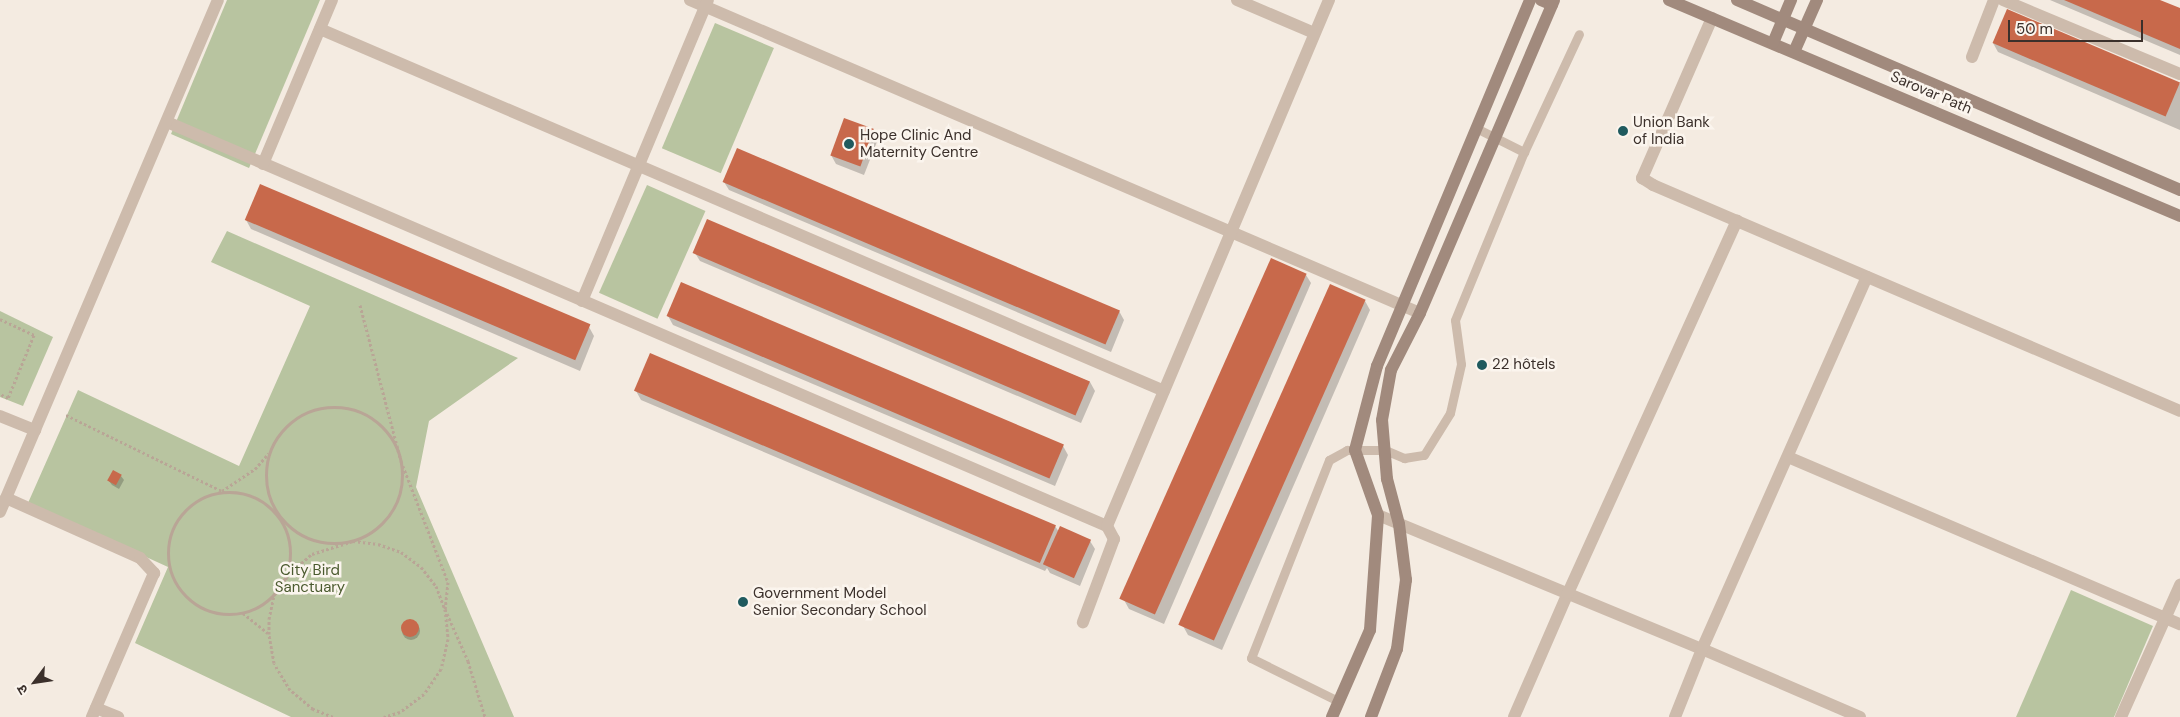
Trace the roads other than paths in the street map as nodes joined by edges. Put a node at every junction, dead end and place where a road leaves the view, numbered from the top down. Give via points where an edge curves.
1 (218, 0) edge
2 (332, 0) edge
3 (690, 0) edge
4 (1237, 0) edge
5 (1328, 0) edge
6 (1530, 0) edge
7 (1669, 0) edge
8 (1737, 0) edge
9 (1791, 0) edge
10 (1817, 0) edge
11 (1994, 0) edge
12 (2003, 0) edge
13 (1549, 2) edge
14 (706, 3) edge
15 (1712, 18) junction
16 (1783, 20) junction
17 (320, 29) junction
18 (1804, 29) junction
19 (1314, 33) junction
20 (1578, 34) dead end
21 (1772, 43) junction
22 (1794, 52) junction
23 (1972, 57) dead end
24 (2180, 74) edge
25 (166, 122) junction
26 (1476, 128) junction
27 (1495, 139) junction
28 (1524, 152) junction
29 (263, 164) junction
30 (639, 166) junction
31 (2180, 190) edge
32 (2180, 216) edge
33 (1738, 221) junction
34 (1231, 232) junction
35 (1867, 277) junction
36 (582, 300) junction
37 (1400, 304) junction
38 (1420, 313) junction
39 (1164, 391) junction
40 (2180, 411) edge
41 (0, 416) edge
42 (35, 430) junction
43 (1355, 450) junction
44 (1385, 450) junction
45 (1788, 457) junction
46 (6, 498) junction
47 (0, 512) edge
48 (1378, 515) junction
49 (1399, 524) junction
50 (1107, 526) junction
51 (2180, 585) edge
52 (1568, 593) junction
53 (2166, 618) junction
54 (1083, 622) dead end
55 (2180, 624) edge
56 (1702, 649) junction
57 (1338, 700) junction
58 (94, 712) edge
59 (118, 717) edge
60 (1332, 717) edge
61 (1371, 717) edge
62 (1514, 717) edge
63 (1675, 717) edge
64 (1860, 717) edge
65 (2121, 717) edge

1 - 25 street
2 - 17 street
3 - 14 street
4 - 19 street
5 - 19 street
6 - 26 street
7 - 15 street, Sarovar Path
8 - 16 street, Sarovar Path
9 - 16 street
10 - 18 street
11 - 23 street
12 - 24 street
13 - 27 street
14 - 30 street
14 - 34 street
15 - 21 street, Sarovar Path
15 - 33 street via 1642,178
16 - 18 street, Sarovar Path
16 - 21 street
17 - 29 street
17 - 30 street
18 - 22 street
18 - 31 street, Sarovar Path
19 - 34 street
20 - 28 lane
21 - 22 street, Sarovar Path
22 - 32 street, Sarovar Path
25 - 29 street
25 - 42 street
26 - 27 lane
26 - 37 street
27 - 28 lane
27 - 38 street
28 - 44 lane via 1455,320 1461,364 1450,413 1424,456 1404,458
29 - 36 street
30 - 36 street
30 - 39 street
33 - 35 street
33 - 52 street
34 - 37 street
34 - 39 street
35 - 40 street
35 - 45 street
36 - 50 street
37 - 38 street
37 - 43 street via 1377,366
38 - 44 street via 1391,370 1382,420
39 - 50 street
41 - 42 street
42 - 46 street
43 - 44 lane
43 - 48 street
43 - 57 lane via 1347,450 1329,460 1251,658
44 - 49 street via 1387,479
45 - 53 street
45 - 56 street
46 - 47 street
46 - 58 street via 140,558 154,573
48 - 49 street
48 - 57 street via 1370,630
49 - 52 street
49 - 61 street via 1406,580 1397,649
50 - 54 street via 1114,540
51 - 53 street
52 - 56 street
52 - 62 street
53 - 55 street
53 - 65 street
56 - 63 street
56 - 64 street
57 - 60 street
58 - 59 street

